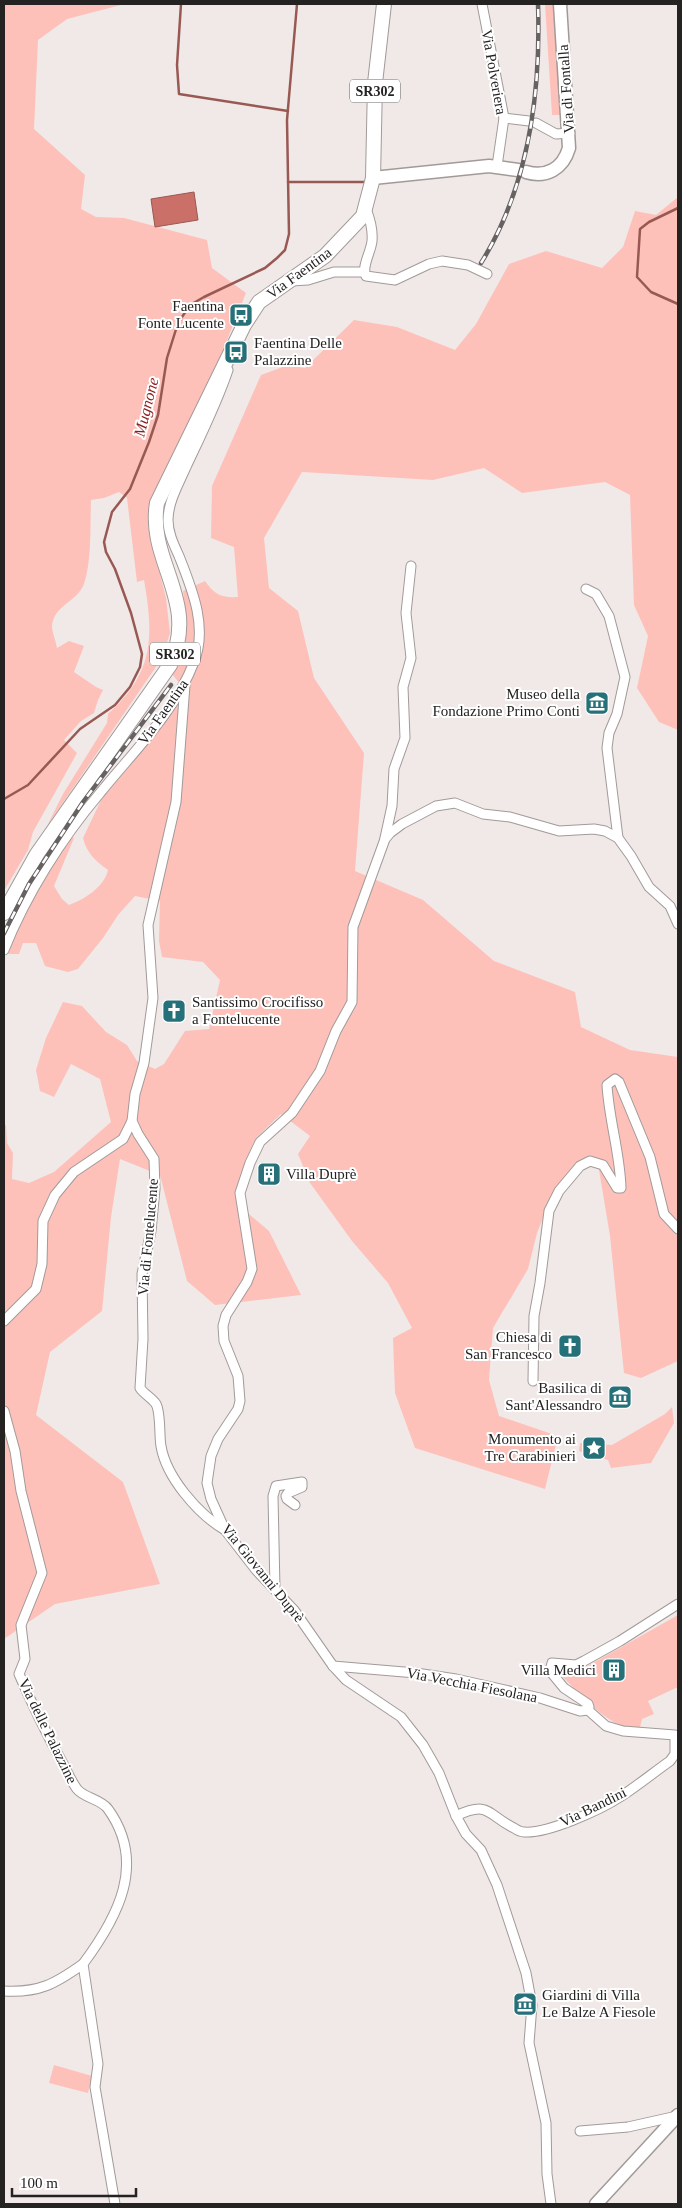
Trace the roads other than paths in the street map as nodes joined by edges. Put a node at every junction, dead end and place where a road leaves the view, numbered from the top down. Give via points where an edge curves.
1 (384, 4) edge
2 (482, 4) edge
3 (560, 4) edge
4 (504, 118) junction
5 (570, 133) junction
6 (498, 166) junction
7 (373, 178) junction
8 (366, 209) junction
9 (364, 272) junction
10 (487, 274) dead end
11 (289, 281) junction
12 (224, 363) junction
13 (411, 566) dead end
14 (586, 589) dead end
15 (185, 685) junction
16 (618, 838) junction
17 (385, 839) junction
18 (4, 913) edge
19 (678, 924) edge
20 (4, 950) edge
21 (132, 1121) junction
22 (678, 1229) edge
23 (4, 1322) edge
24 (533, 1381) dead end
25 (4, 1411) edge
26 (295, 1505) dead end
27 (224, 1530) junction
28 (275, 1589) junction
29 (678, 1604) edge
30 (333, 1666) junction
31 (588, 1710) junction
32 (456, 1816) junction
33 (83, 1964) junction
34 (4, 1991) edge
35 (678, 2116) edge
36 (580, 2131) dead end
37 (115, 2204) edge
38 (552, 2204) edge
39 (596, 2204) edge

1 - 7 main road, Via Faentina / SR302 via 374,83
2 - 4 street, Via Polveriera
3 - 5 street, Via di Fontalla
4 - 5 street via 532,122 556,134
4 - 6 street, Via Polveriera
5 - 6 street, Via di Fontalla via 567,155 559,166 540,174
6 - 7 street
7 - 8 main road, Via Faentina / SR302
8 - 9 street via 372,240
8 - 11 main road, Via Faentina / SR302 via 361,220 333,249
9 - 10 street via 366,276 395,280 429,264 442,262 468,265
9 - 11 street via 334,272 308,280
11 - 12 main road, Via Faentina / SR302 via 266,296 254,309
12 - 15 street, Via Faentina via 228,370 221,391 169,510 171,536 190,584 200,630 195,660
12 - 18 main road, Via Faentina / SR302 via 157,504 155,530 180,612 176,652 37,854
13 - 17 street via 406,613 411,658 402,687 405,738 394,769 392,806
14 - 16 street via 596,594 609,616 625,676 607,748
15 - 20 street, Via Faentina via 68,836 44,872
15 - 21 street via 176,802 148,925 153,998
16 - 17 street, Via Giovanni Duprè via 599,829 571,832 548,829 510,817 483,814 455,803 436,806 402,824
16 - 19 street via 649,887 670,906
17 - 27 street, Via Giovanni Duprè via 353,927 352,1002 320,1072 292,1113 260,1142 240,1194 252,1269 248,1282 226,1315 223,1334 238,1376 240,1400 238,1409 214,1446 207,1476 211,1499
21 - 23 street via 123,1139 74,1172 55,1195 43,1221 42,1264 36,1289
21 - 27 street, Via di Fontelucente via 154,1158 155,1189 142,1274 140,1388 156,1405 163,1454 173,1478 210,1521
22 - 24 street via 664,1214 650,1157 616,1079 607,1085 621,1188 617,1188 603,1165 590,1161 580,1166 559,1191 548,1211 534,1316
25 - 33 street, Via delle Palazzine via 42,1573 21,1625 25,1659 19,1674 78,1790 107,1807 125,1841 128,1868 120,1901 104,1936
26 - 28 street via 286,1496 302,1487 302,1482 280,1484 274,1489
27 - 28 street, Via Giovanni Duprè
28 - 30 street, Via Giovanni Duprè via 294,1610
29 - 31 street, Via Vecchia Fiesolana via 576,1665 552,1663 550,1671 564,1688 588,1704
30 - 31 street, Via Vecchia Fiesolana via 456,1679 540,1698 580,1711
30 - 32 street via 346,1680 401,1717 439,1773
31 - 32 street, Via Bandini via 606,1726 623,1731 675,1735 675,1754 620,1797 542,1831 522,1832 504,1824 486,1809 471,1809
32 - 38 street via 466,1834 481,1850 497,1885 526,1973 532,2005 529,2043 546,2122 547,2174
33 - 34 street, Via delle Palazzine via 57,1982 26,1992
33 - 37 street via 98,2064 95,2087
35 - 36 street via 628,2127
35 - 39 street

